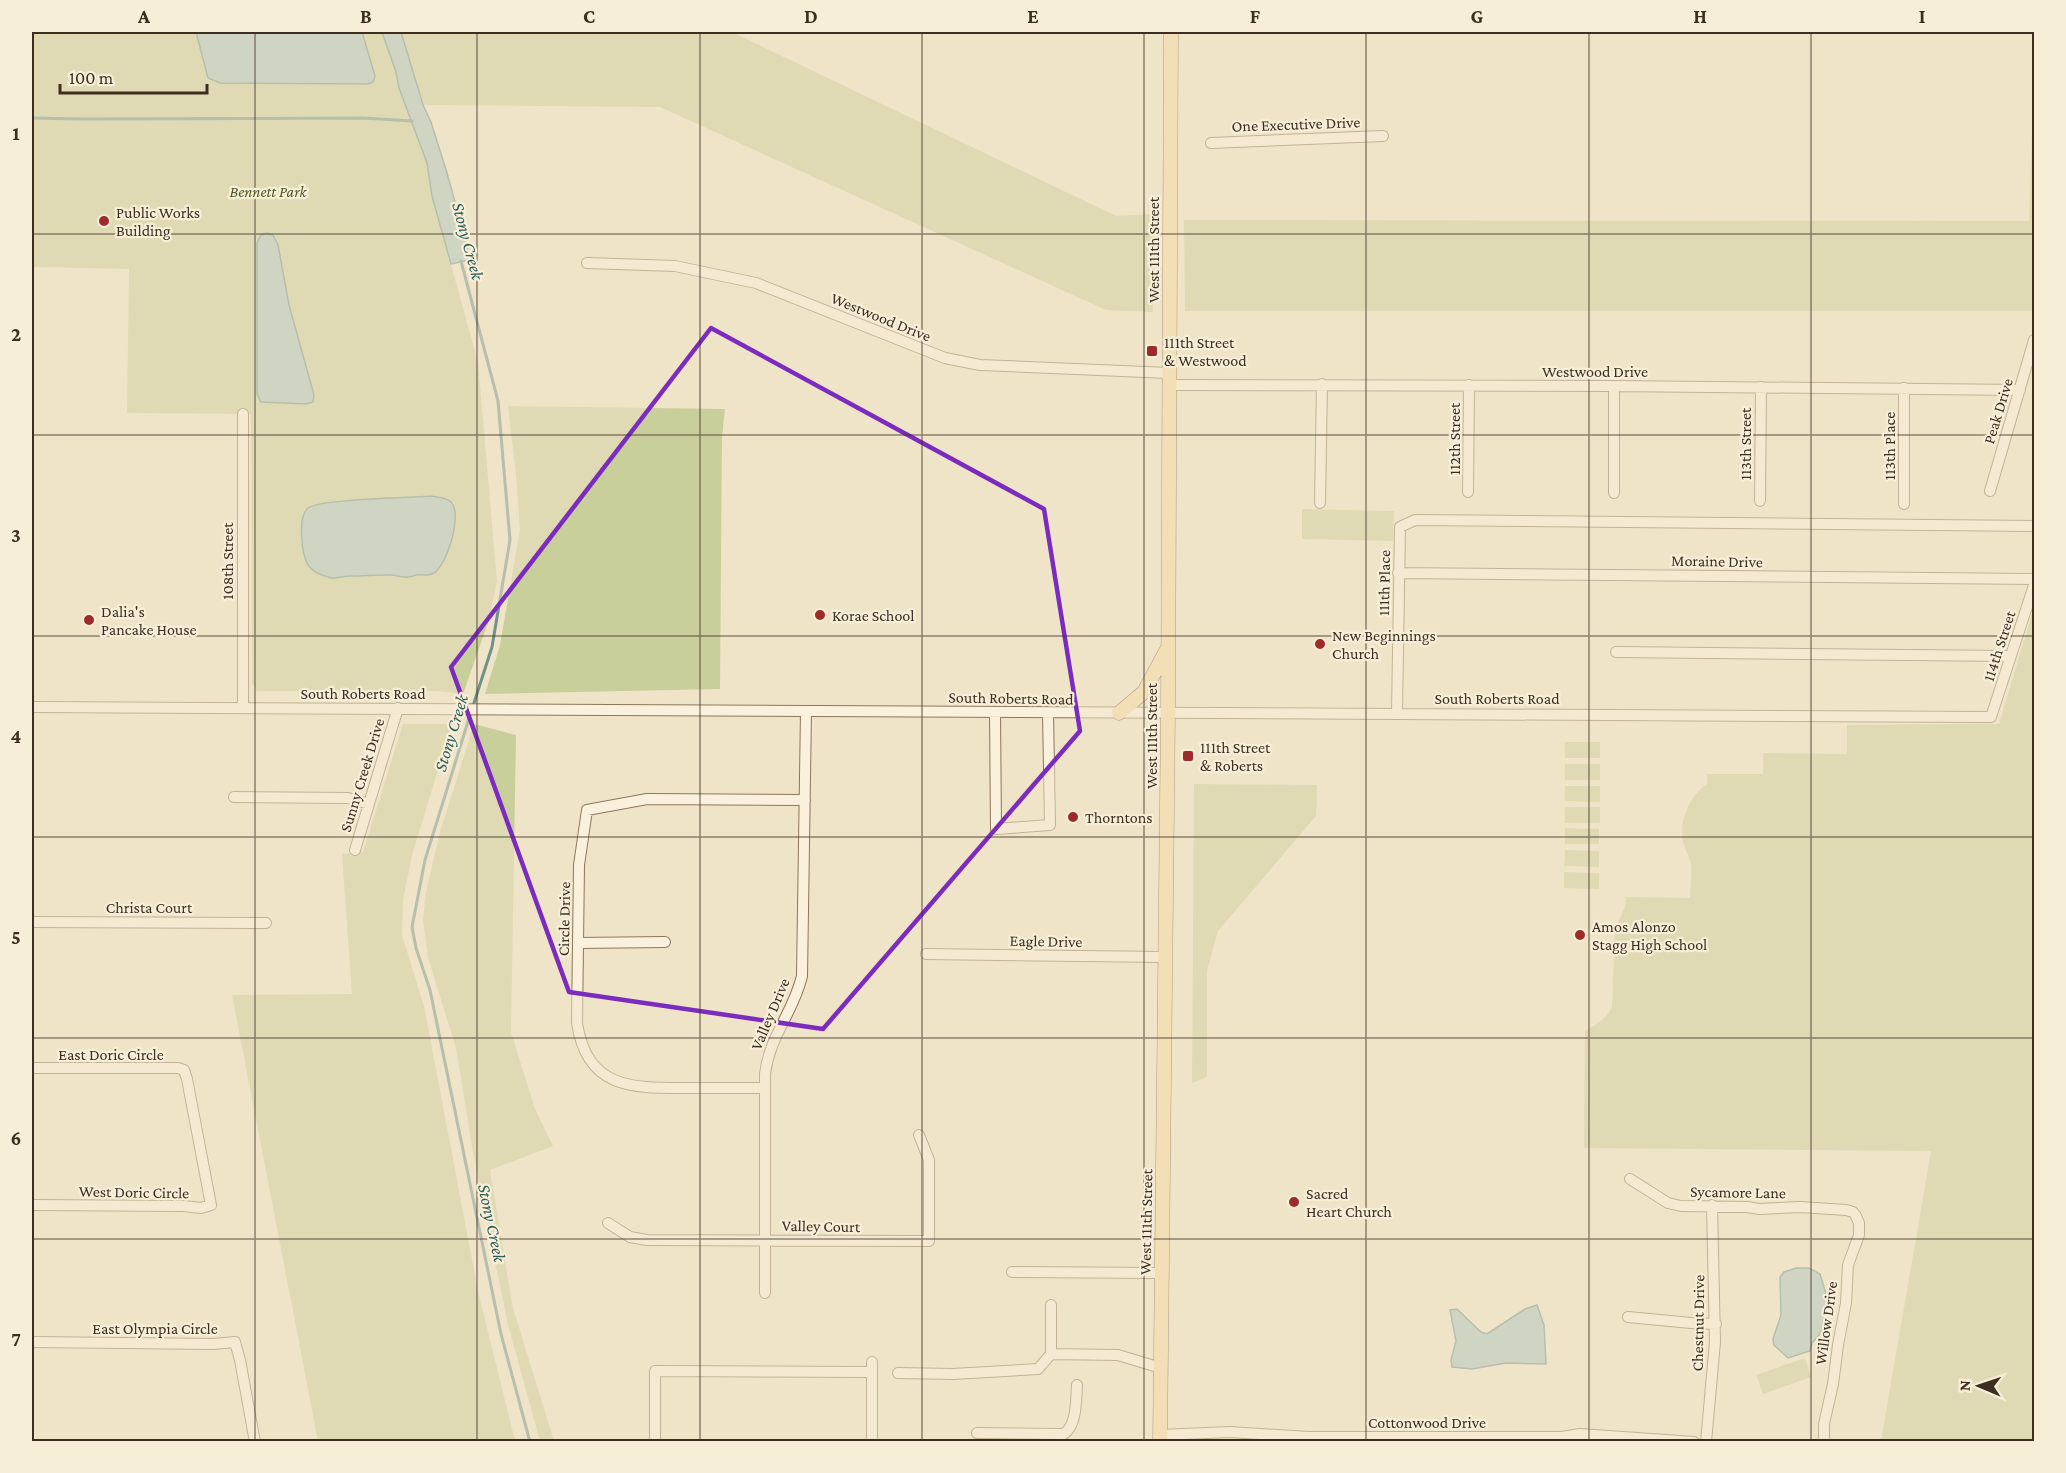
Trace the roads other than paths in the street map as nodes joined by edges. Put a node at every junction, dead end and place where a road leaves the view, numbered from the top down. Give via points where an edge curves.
1 (1171, 32) edge
2 (1383, 136) dead end
3 (1211, 143) dead end
4 (587, 263) dead end
5 (2034, 340) edge
6 (1169, 379) junction
7 (1322, 384) junction
8 (1469, 385) junction
9 (1614, 386) junction
10 (1761, 387) junction
11 (1904, 388) junction
12 (2020, 390) junction
13 (243, 414) dead end
14 (1990, 491) dead end
15 (1468, 492) dead end
16 (1614, 493) dead end
17 (1760, 501) dead end
18 (1320, 503) dead end
19 (1904, 504) dead end
20 (2034, 526) edge
21 (1398, 573) junction
22 (2034, 579) edge
23 (2034, 585) edge
24 (1168, 646) junction
25 (1616, 652) dead end
26 (2011, 656) junction
27 (32, 707) edge
28 (243, 708) junction
29 (398, 708) junction
30 (806, 711) junction
31 (995, 712) junction
32 (1048, 713) junction
33 (1119, 713) junction
34 (1397, 713) junction
35 (1168, 714) junction
36 (1991, 717) joint
37 (234, 796) dead end
38 (805, 800) junction
39 (369, 804) junction
40 (355, 850) dead end
41 (32, 922) edge
42 (266, 923) dead end
43 (665, 942) dead end
44 (578, 943) junction
45 (926, 954) dead end
46 (1165, 957) junction
47 (32, 1068) edge
48 (765, 1088) junction
49 (919, 1135) dead end
50 (201, 1146) joint
51 (1630, 1179) dead end
52 (32, 1205) edge
53 (1713, 1205) junction
54 (1853, 1212) joint
55 (608, 1222) dead end
56 (764, 1240) junction
57 (1012, 1272) dead end
58 (1162, 1273) junction
59 (765, 1293) dead end
60 (1052, 1305) dead end
61 (1628, 1317) dead end
62 (1716, 1324) junction
63 (32, 1342) edge
64 (1051, 1354) junction
65 (1161, 1368) junction
66 (898, 1373) dead end
67 (1077, 1385) dead end
68 (977, 1433) dead end
69 (1197, 1437) edge
70 (1022, 1438) edge
71 (1160, 1438) edge
72 (1594, 1438) edge
73 (1309, 1439) edge
74 (1452, 1439) edge
75 (255, 1442) edge
76 (655, 1442) edge
77 (872, 1442) edge
78 (1694, 1442) edge
79 (1706, 1442) edge
80 (1824, 1442) edge

1 - 6 main road, West 111th Street
2 - 3 street, One Executive Drive
4 - 6 street, Westwood Drive via 675,266 756,283 956,361
5 - 12 street, Peak Drive
6 - 7 street, Westwood Drive
6 - 24 main road, West 111th Street
7 - 8 street, Westwood Drive
7 - 18 street
8 - 9 street, Westwood Drive
8 - 15 street, 112th Street
9 - 10 street, Westwood Drive
9 - 16 street
10 - 11 street, Westwood Drive
10 - 17 street, 113th Street
11 - 12 street, Westwood Drive
11 - 19 street, 113th Place
12 - 14 street, Peak Drive
13 - 28 street, 108th Street
20 - 21 street, 111th Place via 1415,520 1400,527
21 - 22 street, Moraine Drive
21 - 34 street, 111th Place
23 - 26 street, 114th Street
24 - 33 main road via 1144,692
24 - 35 main road, West 111th Street
25 - 26 street
26 - 36 street, 114th Street
27 - 28 street, South Roberts Road
28 - 29 street, South Roberts Road
29 - 30 street, South Roberts Road
29 - 39 street, Sunny Creek Drive
30 - 31 street, South Roberts Road
30 - 38 street, Valley Drive
31 - 32 street, South Roberts Road
31 - 32 street via 996,829 1050,825
32 - 33 street, South Roberts Road
33 - 35 street, South Roberts Road
34 - 35 street, South Roberts Road
34 - 36 street, South Roberts Road
35 - 46 main road, West 111th Street
37 - 39 street via 348,798
38 - 44 street, Circle Drive via 647,799 587,810 579,865
38 - 48 street, Valley Drive via 802,976 795,1000 771,1045
39 - 40 street, Sunny Creek Drive
41 - 42 street, Christa Court
43 - 44 street
44 - 48 street, Circle Drive via 579,1033 587,1056 601,1072 634,1087
45 - 46 street, Eagle Drive
46 - 58 main road, West 111th Street
47 - 50 street, East Doric Circle via 184,1070
48 - 56 street, Valley Drive
49 - 56 street, Valley Court via 928,1160 929,1241
50 - 52 street, West Doric Circle via 211,1204 201,1208
51 - 53 street, Sycamore Lane via 1668,1203
53 - 54 street, Sycamore Lane
53 - 62 street, Chestnut Drive
54 - 80 street, Willow Drive via 1859,1223 1859,1235 1848,1265 1846,1303
55 - 56 street, Valley Court via 630,1237 647,1240
56 - 59 street, Valley Drive
57 - 58 street
58 - 65 main road, West 111th Street
60 - 64 street
61 - 62 street
62 - 79 street, Chestnut Drive
63 - 75 street, East Olympia Circle via 235,1342
64 - 65 street via 1118,1355
64 - 66 street via 1038,1369
65 - 71 main road, West 111th Street
67 - 70 street via 1067,1432
68 - 70 street
69 - 71 street, Cottonwood Drive
69 - 73 street, Cottonwood Drive via 1230,1432
72 - 74 street, Cottonwood Drive
72 - 78 street, Cottonwood Drive
73 - 74 street, Cottonwood Drive
76 - 77 street via 655,1371 872,1367

